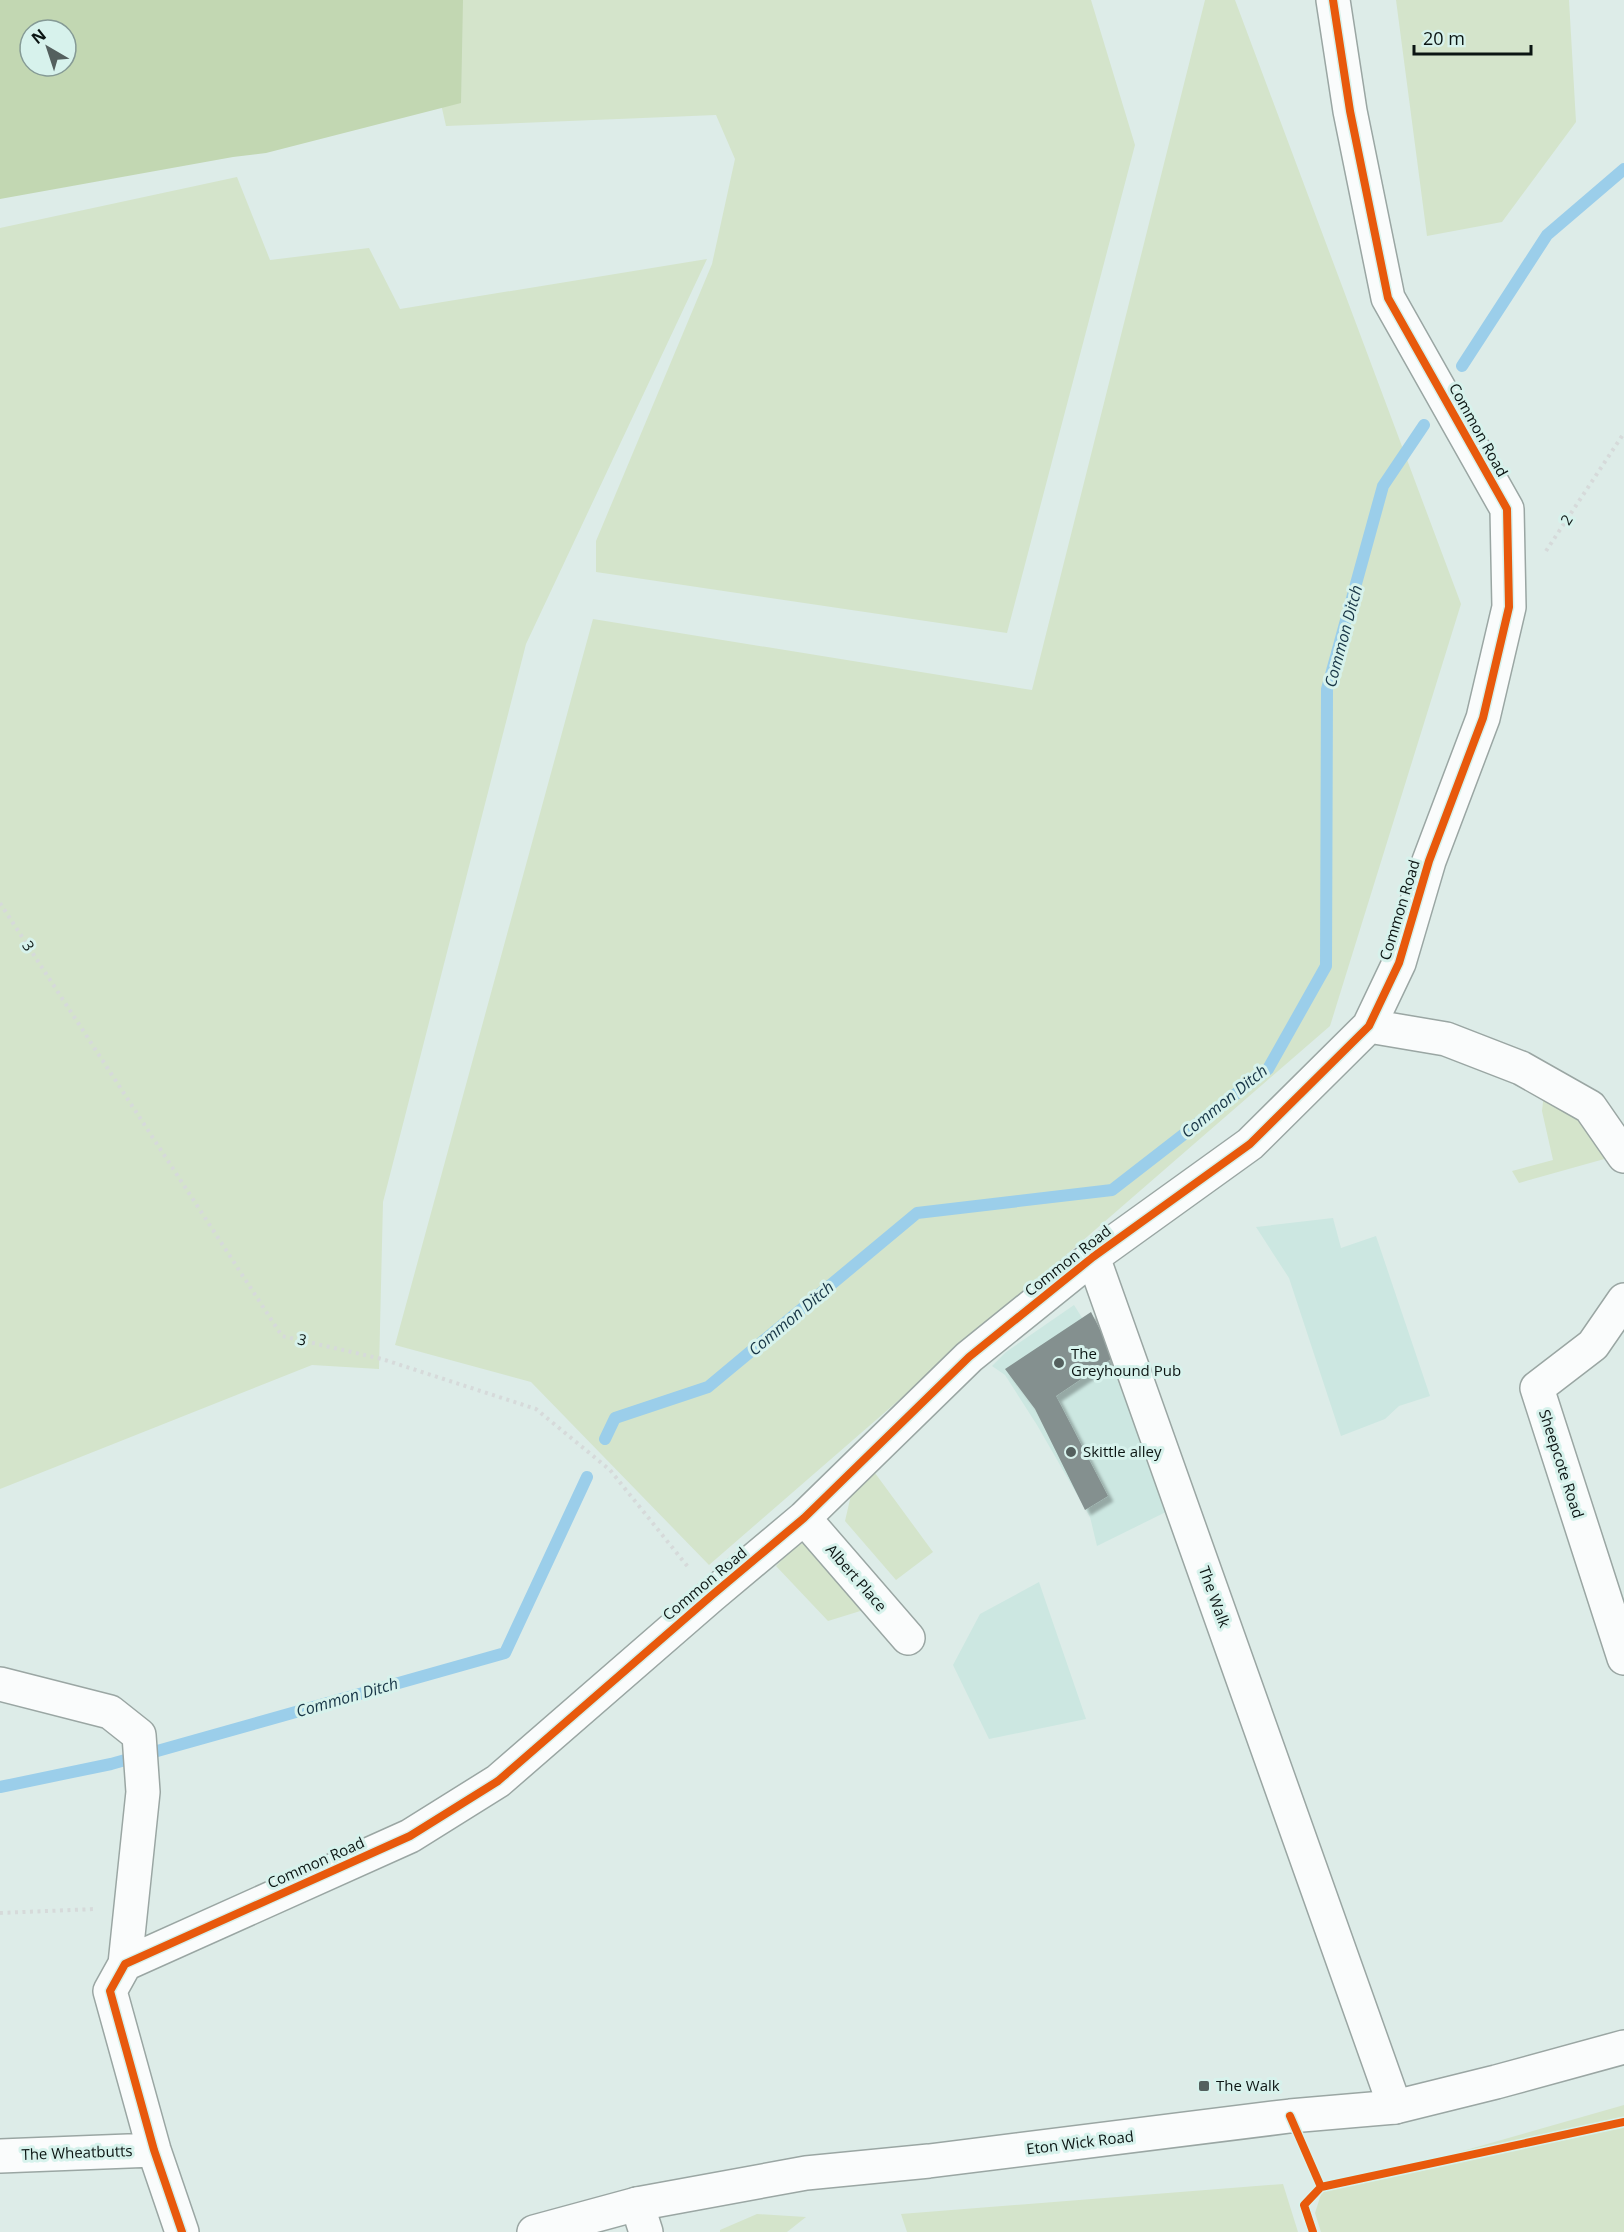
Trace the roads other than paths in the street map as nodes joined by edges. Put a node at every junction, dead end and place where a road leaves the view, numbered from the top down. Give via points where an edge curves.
1 (1334, 0) edge
2 (1369, 1026) junction
3 (1624, 1156) edge
4 (1093, 1257) junction
5 (1624, 1300) edge
6 (804, 1518) junction
7 (1615, 1599) edge
8 (908, 1638) dead end
9 (1624, 1658) edge
10 (0, 1684) edge
11 (125, 1964) junction
12 (1624, 2048) edge
13 (1395, 2107) junction
14 (154, 2150) junction
15 (0, 2156) edge
16 (641, 2218) edge
17 (182, 2232) edge
18 (534, 2232) edge

1 - 2 street, Common Road via 1350,111 1388,298 1508,509 1509,607 1483,718 1429,861 1399,963
2 - 3 street via 1446,1039 1521,1068 1590,1107
2 - 4 street, Common Road via 1250,1144
4 - 6 street, Common Road via 969,1357
4 - 13 street, The Walk
5 - 7 street, Sheepcote Road via 1593,1345 1537,1388
6 - 8 street, Albert Place
6 - 11 street, Common Road via 498,1781 410,1836
7 - 9 street, Sheepcote Road
10 - 11 street via 110,1712 139,1735 142,1783
11 - 14 street via 110,1991
12 - 13 street, Eton Wick Road
13 - 16 street, Eton Wick Road via 806,2173
14 - 15 street, The Wheatbutts
14 - 17 street
16 - 18 street, Eton Wick Road

